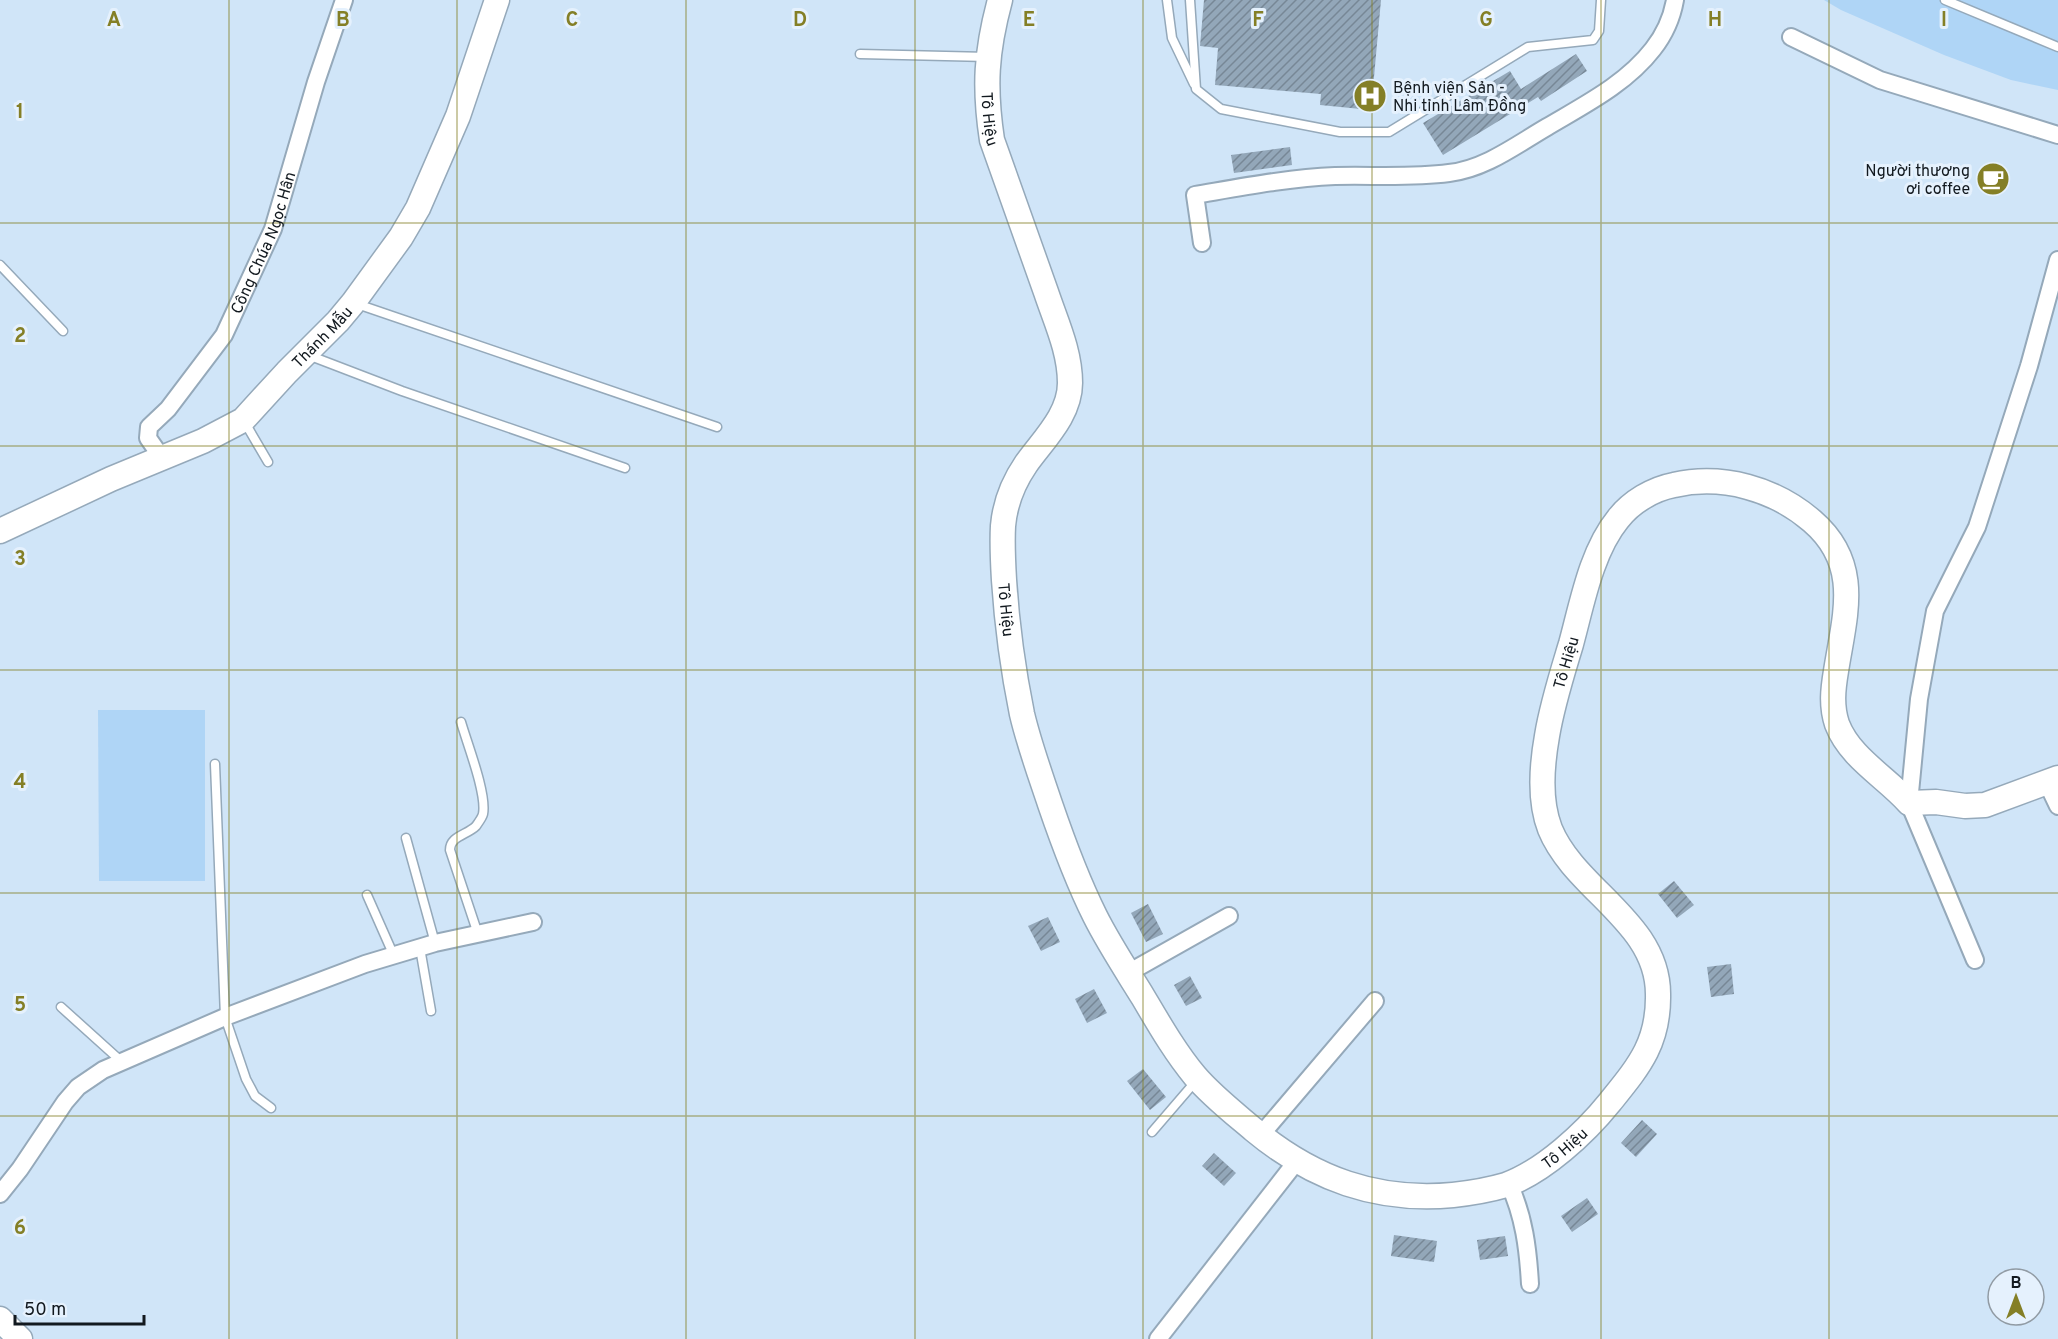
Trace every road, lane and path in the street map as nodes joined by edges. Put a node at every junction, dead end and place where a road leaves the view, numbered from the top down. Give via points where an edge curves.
1 (344, 0) edge
2 (496, 0) edge
3 (1000, 0) edge
4 (1167, 0) edge
5 (1190, 0) edge
6 (1601, 0) edge
7 (1675, 0) edge
8 (1945, 0) edge
9 (1791, 37) dead end
10 (2058, 48) edge
11 (860, 54) dead end
12 (988, 57) junction
13 (1196, 89) junction
14 (2058, 135) edge
15 (1202, 243) dead end
16 (2058, 260) edge
17 (0, 265) edge
18 (354, 303) junction
19 (63, 331) dead end
20 (305, 354) junction
21 (243, 420) junction
22 (717, 427) dead end
23 (162, 458) junction
24 (268, 462) dead end
25 (625, 468) dead end
26 (0, 531) edge
27 (461, 722) dead end
28 (215, 764) dead end
29 (2053, 780) edge
30 (1909, 803) junction
31 (2058, 806) edge
32 (406, 838) dead end
33 (367, 895) dead end
34 (1228, 916) dead end
35 (533, 922) dead end
36 (478, 934) junction
37 (428, 946) junction
38 (394, 956) junction
39 (1975, 960) dead end
40 (1128, 973) junction
41 (1375, 1000) dead end
42 (61, 1006) dead end
43 (431, 1011) dead end
44 (225, 1017) junction
45 (122, 1062) junction
46 (1198, 1079) junction
47 (271, 1108) dead end
48 (1152, 1132) dead end
49 (1260, 1136) junction
50 (1296, 1162) junction
51 (1509, 1184) junction
52 (0, 1194) edge
53 (1530, 1284) dead end
54 (0, 1319) edge
55 (20, 1339) edge
56 (1158, 1339) edge

1 - 23 street, Công Chúa Ngọc Hân via 273,229 224,335 168,409 149,427 148,438
2 - 18 street, Thánh Mẫu via 436,170 401,237
3 - 12 street, Tô Hiệu
4 - 13 lane via 1172,38
5 - 13 lane
6 - 13 lane via 1599,31 1593,40 1528,47 1389,132 1340,132 1221,109
7 - 15 street via 1672,16 1654,49 1631,73 1477,167 1450,173 1284,180 1195,195
8 - 10 lane
9 - 14 street via 1880,80
11 - 12 lane
12 - 40 street, Tô Hiệu via 986,82 992,140 1062,336 1070,383 1068,401 1060,418 1014,484 1005,511 1003,557 1013,659 1023,718 1061,836 1099,924
16 - 30 street via 2029,366 1977,527 1935,610 1919,699
17 - 19 lane
18 - 20 street, Thánh Mẫu
18 - 22 lane
20 - 21 street, Thánh Mẫu
20 - 25 lane
21 - 23 street, Thánh Mẫu
21 - 24 lane
23 - 26 street, Thánh Mẫu
27 - 36 lane via 482,795 483,813 476,826 453,840 450,850
28 - 44 lane
29 - 30 street via 1985,805
29 - 31 street
30 - 39 street
30 - 51 street, Tô Hiệu via 1843,738 1833,712 1846,578 1842,560 1821,530 1779,498 1726,483 1666,486 1625,510 1604,539 1588,584 1546,739 1543,794 1548,824 1571,863 1624,918 1652,961 1658,980 1656,1022 1641,1062 1598,1116 1537,1169
32 - 37 lane
33 - 38 lane
34 - 40 street
35 - 36 street
36 - 37 street
37 - 38 street
37 - 43 lane
38 - 44 street
40 - 46 street, Tô Hiệu
41 - 49 street
42 - 45 lane
44 - 45 street
44 - 47 lane via 246,1079 255,1096
45 - 52 street via 78,1087
46 - 48 lane
46 - 49 street, Tô Hiệu
49 - 50 street, Tô Hiệu
50 - 51 street, Tô Hiệu via 1348,1185 1400,1195 1472,1193
50 - 56 street
51 - 53 street via 1522,1216
54 - 55 street

